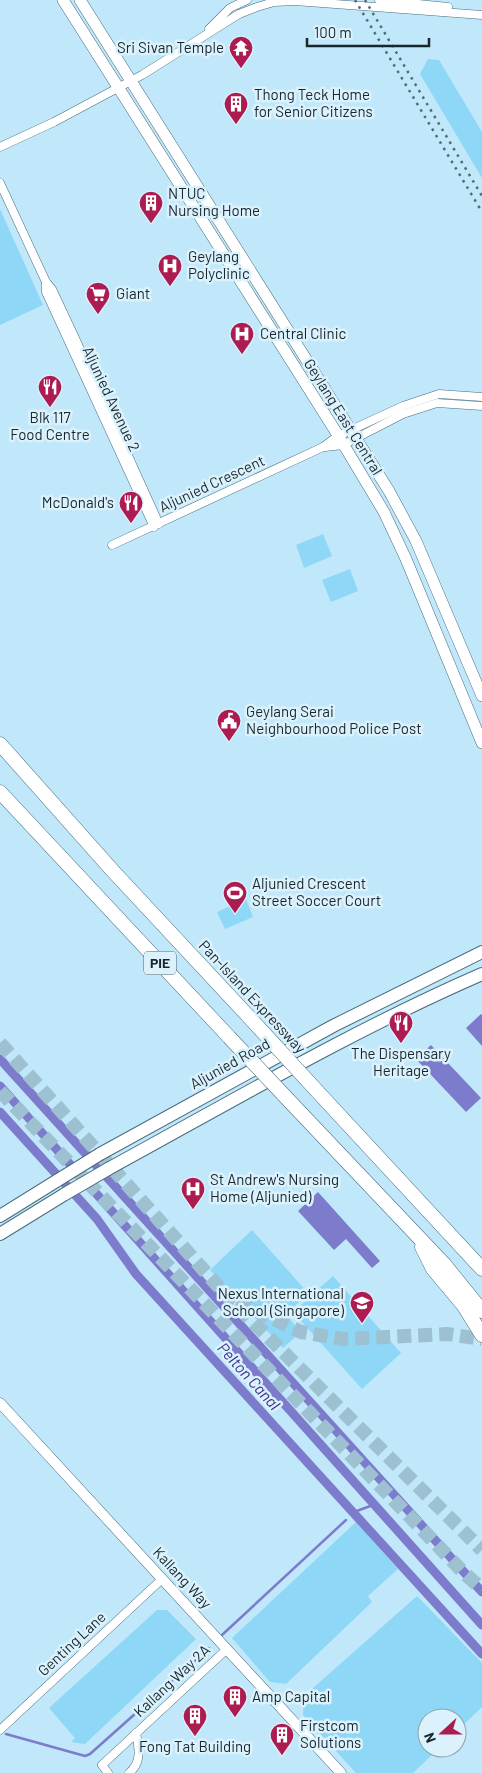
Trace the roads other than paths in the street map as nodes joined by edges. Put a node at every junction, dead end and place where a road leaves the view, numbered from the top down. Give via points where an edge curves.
1 (63, 0) edge
2 (80, 0) edge
3 (247, 0) edge
4 (379, 0) edge
5 (482, 10) edge
6 (482, 15) edge
7 (203, 36) junction
8 (132, 81) junction
9 (119, 88) junction
10 (0, 147) edge
11 (0, 183) edge
12 (482, 397) edge
13 (482, 406) edge
14 (354, 434) junction
15 (340, 440) junction
16 (156, 525) junction
17 (112, 545) dead end
18 (482, 696) edge
19 (482, 743) edge
20 (0, 744) edge
21 (0, 792) edge
22 (482, 952) edge
23 (482, 974) edge
24 (0, 1216) edge
25 (0, 1234) edge
26 (467, 1252) junction
27 (482, 1256) edge
28 (482, 1269) edge
29 (444, 1272) junction
30 (482, 1311) edge
31 (482, 1335) edge
32 (0, 1403) edge
33 (162, 1579) junction
34 (225, 1647) junction
35 (0, 1730) edge
36 (136, 1733) junction
37 (108, 1773) edge
38 (129, 1773) edge
39 (341, 1773) edge

1 - 9 main road, Geylang East Central
2 - 8 main road, Geylang East Central
3 - 7 street via 230,8
4 - 5 street
6 - 7 street via 274,2 239,14
7 - 8 street
8 - 9 street
8 - 14 main road, Geylang East Central
9 - 10 street
9 - 15 main road, Geylang East Central
11 - 16 street, Aljunied Avenue 2 via 46,282 46,292
12 - 14 street via 439,394 403,406
13 - 14 street via 437,403
14 - 15 street, Aljunied Crescent
14 - 18 main road, Geylang East Central via 416,540
15 - 16 street, Aljunied Crescent
15 - 19 main road, Geylang East Central via 384,512 401,547
16 - 17 street, Aljunied Crescent
20 - 26 highway, Pan-Island Expressway / PIE, bridge via 112,870
21 - 29 highway, PIE, bridge via 416,1236 433,1269
22 - 24 main road, Aljunied Road, bridge via 333,1026 100,1154
23 - 25 main road, bridge via 343,1041 108,1169
26 - 27 highway
26 - 28 highway, Pan-Island Expressway / PIE
29 - 30 highway
29 - 31 highway
32 - 33 street, Kallang Way
33 - 34 street, Kallang Way
33 - 35 street, Genting Lane
34 - 36 street, Kallang Way 2A
34 - 39 street, Kallang Way
36 - 37 street, Kallang Way 2A via 102,1765
36 - 38 street, Kallang Way 2A via 138,1761

